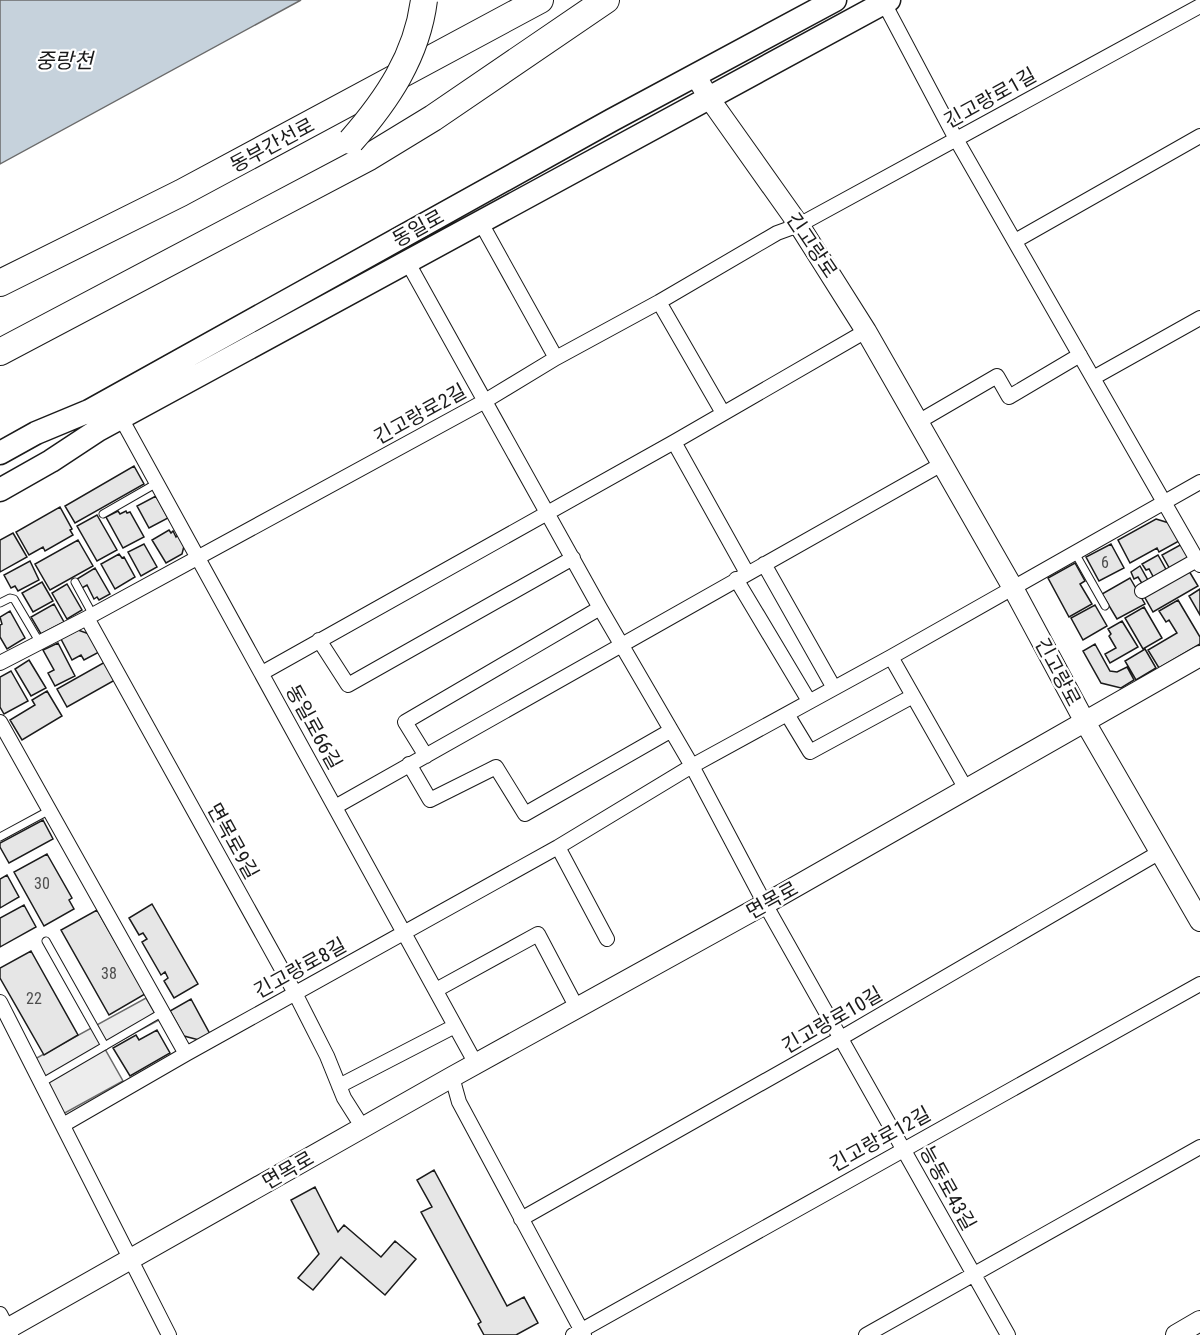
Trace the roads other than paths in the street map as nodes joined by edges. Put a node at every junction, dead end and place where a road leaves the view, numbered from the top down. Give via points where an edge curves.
1 (424, 0) edge
2 (540, 0) edge
3 (606, 0) edge
4 (835, 0) edge
5 (887, 1) edge
6 (1200, 6) edge
7 (695, 75) junction
8 (709, 98) junction
9 (612, 120) junction
10 (1200, 136) edge
11 (956, 139) junction
12 (591, 163) junction
13 (271, 207) junction
14 (481, 223) junction
15 (799, 225) junction
16 (1016, 241) junction
17 (408, 263) junction
18 (0, 283) edge
19 (659, 302) junction
20 (1200, 318) edge
21 (866, 331) junction
22 (0, 352) edge
23 (1080, 355) junction
24 (556, 358) junction
25 (1093, 378) junction
26 (485, 401) junction
27 (723, 413) junction
28 (121, 418) junction
29 (918, 422) junction
30 (674, 442) junction
31 (0, 453) edge
32 (942, 464) junction
33 (158, 482) junction
34 (1200, 482) edge
35 (0, 490) edge
36 (1164, 502) junction
37 (548, 513) junction
38 (103, 514) dead end
39 (1075, 553) junction
40 (198, 558) junction
41 (573, 558) junction
42 (1199, 562) edge
43 (764, 564) junction
44 (742, 576) junction
45 (75, 582) dead end
46 (1013, 588) junction
47 (1142, 591) dead end
48 (0, 603) edge
49 (1105, 606) dead end
50 (600, 608) junction
51 (90, 617) junction
52 (319, 640) junction
53 (39, 642) junction
54 (621, 644) junction
55 (1200, 656) edge
56 (891, 657) junction
57 (0, 663) edge
58 (262, 673) junction
59 (834, 688) junction
60 (913, 696) junction
61 (809, 701) junction
62 (787, 714) junction
63 (0, 722) edge
64 (1085, 722) junction
65 (670, 731) junction
66 (426, 756) junction
67 (409, 764) junction
68 (692, 766) junction
69 (966, 789) junction
70 (335, 807) junction
71 (50, 810) junction
72 (0, 837) edge
73 (558, 847) junction
74 (1160, 852) junction
75 (765, 904) junction
76 (1200, 921) edge
77 (404, 933) junction
78 (607, 939) dead end
79 (46, 941) dead end
80 (1200, 984) edge
81 (436, 990) junction
82 (295, 993) junction
83 (0, 1002) edge
84 (577, 1008) junction
85 (163, 1012) junction
86 (455, 1026) junction
87 (841, 1038) junction
88 (105, 1046) junction
89 (186, 1054) junction
90 (476, 1064) junction
91 (452, 1077) junction
92 (41, 1083) junction
93 (339, 1086) junction
94 (63, 1125) junction
95 (363, 1128) junction
96 (1200, 1146) edge
97 (903, 1149) junction
98 (521, 1219) junction
99 (130, 1259) junction
100 (974, 1274) junction
101 (1200, 1321) edge
102 (5, 1328) edge
103 (579, 1333) edge
104 (1181, 1334) edge
105 (170, 1335) edge
106 (866, 1335) edge
107 (1008, 1335) edge

1 - 13 highway, bridge via 417,33 400,74 376,113 339,153
2 - 18 highway, 동부간선로 via 192,188
3 - 13 highway via 433,118 310,189
4 - 7 main road, 동일로
5 - 8 main road, 동일로
5 - 11 street
6 - 11 street, 긴고랑로1길
7 - 8 street, 긴고랑로
7 - 9 main road, 동일로
8 - 12 main road, 동일로
8 - 15 street, 긴고랑로
9 - 12 main road via 622,122 626,129 606,141
9 - 31 main road, 동일로 via 89,411
10 - 16 street
11 - 15 street, 긴고랑로1길
11 - 16 street
12 - 14 main road, 동일로
13 - 22 highway
14 - 17 main road, 동일로
14 - 24 street
15 - 19 street, 긴고랑로2길 via 777,233
15 - 21 street, 긴고랑로
16 - 23 street
17 - 26 street, 능동로43길
17 - 28 main road, 동일로
19 - 24 street, 긴고랑로2길
19 - 27 street
20 - 25 street
21 - 27 street
21 - 29 street, 긴고랑로
23 - 25 street
23 - 29 street via 1009,396 997,376
24 - 26 street, 긴고랑로2길
25 - 36 street
26 - 37 street, 능동로43길
26 - 40 street, 긴고랑로2길
27 - 30 street
28 - 33 street, 동일로66길
28 - 35 main road, 동일로
29 - 32 street, 긴고랑로
30 - 37 street
30 - 44 street
32 - 43 street
32 - 46 street, 긴고랑로
33 - 38 lane
33 - 40 street, 동일로66길
34 - 36 street, 긴고랑로8길
36 - 39 street, 긴고랑로8길
36 - 42 street
37 - 41 street, 능동로43길
37 - 52 street
39 - 46 street, 긴고랑로8길
39 - 49 lane
40 - 51 street, 긴고랑로2길
40 - 58 street, 동일로66길
41 - 50 street, 능동로43길
41 - 52 street via 348,685
42 - 47 street
43 - 44 street
43 - 59 street
44 - 54 street
44 - 61 street
45 - 51 lane
46 - 56 street, 긴고랑로8길
46 - 64 street, 긴고랑로
48 - 53 lane via 14,599
50 - 54 street, 능동로43길
50 - 66 street via 405,722
51 - 53 street, 긴고랑로2길
51 - 82 street, 면목로9길
52 - 58 street
53 - 57 street, 긴고랑로2길
54 - 65 street, 능동로43길
54 - 66 street
55 - 64 street, 면목로
56 - 59 street, 긴고랑로8길
56 - 60 street
58 - 70 street, 동일로66길
59 - 61 street, 긴고랑로8길
60 - 62 street via 810,752
60 - 69 street
61 - 62 street, 긴고랑로8길
62 - 68 street, 긴고랑로8길
63 - 71 street
64 - 69 street, 면목로
64 - 74 street, 긴고랑로
65 - 67 street via 525,814 496,767 430,800
65 - 68 street, 능동로43길
66 - 67 street
67 - 70 street
68 - 73 street, 긴고랑로8길
68 - 75 street, 능동로43길
69 - 75 street, 면목로
70 - 77 street, 동일로66길
71 - 72 lane
71 - 85 street
73 - 77 street, 긴고랑로8길
73 - 78 street
74 - 76 street, 긴고랑로
74 - 87 street, 긴고랑로10길
75 - 84 street, 면목로
75 - 87 street, 능동로43길
77 - 81 street, 동일로66길
77 - 82 street, 긴고랑로8길
79 - 88 lane
80 - 97 street, 긴고랑로12길
81 - 84 street via 538,934
81 - 86 street, 동일로66길
82 - 89 street, 긴고랑로8길
82 - 93 street, 면목로9길
83 - 92 street
84 - 90 street, 면목로
85 - 88 lane
85 - 89 street
86 - 90 street, 동일로66길
86 - 93 street
87 - 97 street, 능동로43길
87 - 98 street, 긴고랑로10길
88 - 92 lane
89 - 94 street, 긴고랑로8길
90 - 91 street, 면목로
91 - 95 street, 면목로
91 - 98 street via 459,1102
92 - 94 street
93 - 95 street, 면목로9길
94 - 99 street
95 - 99 street, 면목로
96 - 100 street
97 - 100 street, 능동로43길
97 - 103 street, 긴고랑로12길
98 - 103 street
99 - 102 street, 면목로
99 - 105 street
100 - 106 street
100 - 107 street, 능동로43길
101 - 104 street

